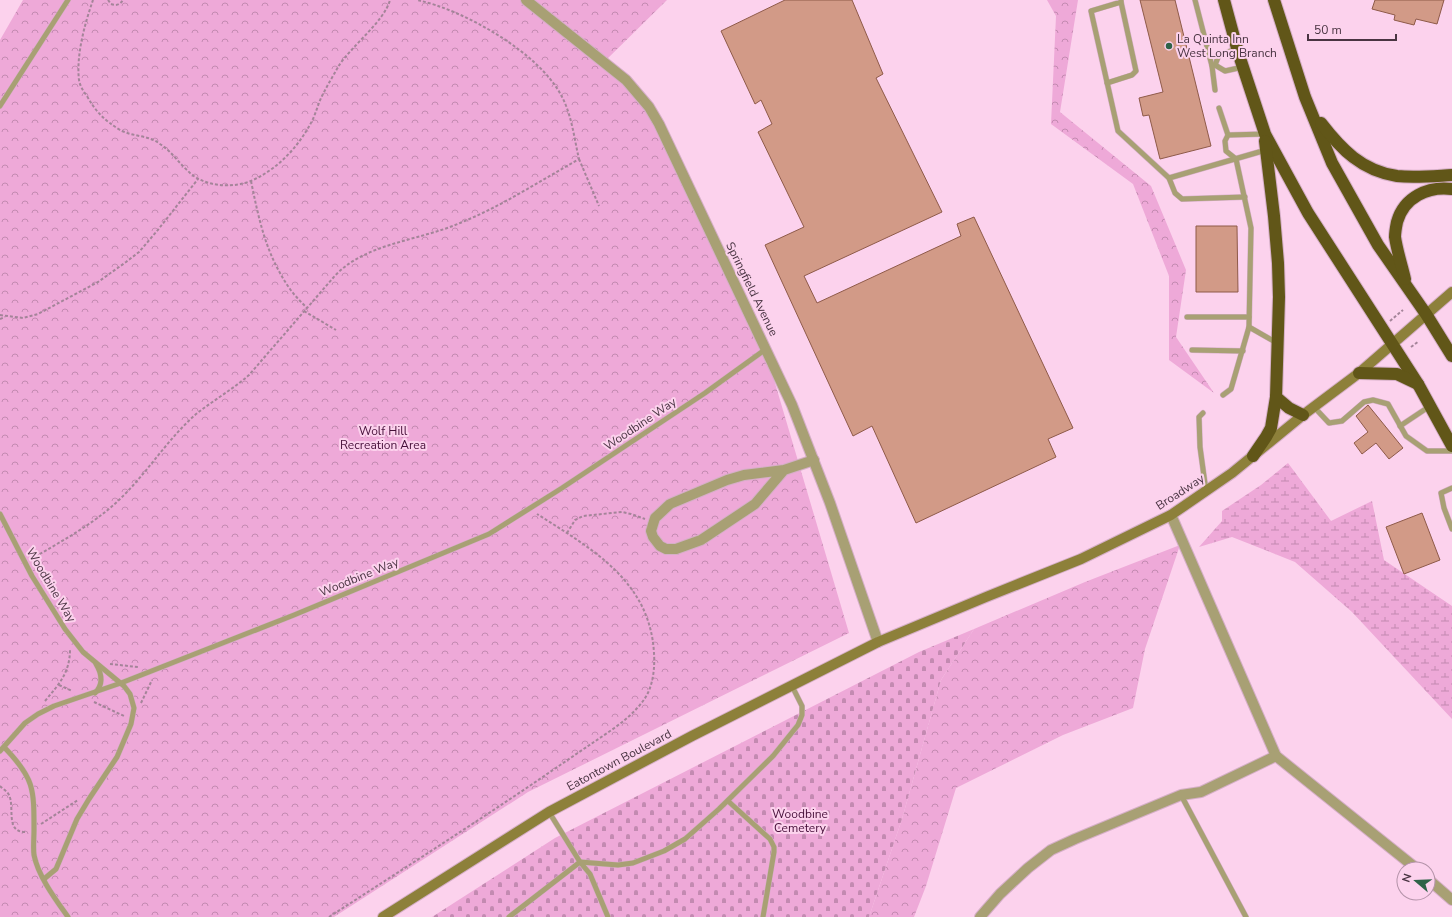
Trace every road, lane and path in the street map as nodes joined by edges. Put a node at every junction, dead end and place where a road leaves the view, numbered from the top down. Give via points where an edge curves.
1 (68, 0) edge
2 (93, 0) edge
3 (108, 0) edge
4 (123, 0) edge
5 (390, 0) edge
6 (417, 0) edge
7 (526, 0) edge
8 (1195, 0) edge
9 (1224, 0) edge
10 (1274, 0) edge
11 (1121, 1) edge
12 (1237, 49) junction
13 (1214, 66) junction
14 (1243, 66) junction
15 (1107, 83) junction
16 (1214, 90) dead end
17 (0, 106) edge
18 (1219, 108) dead end
19 (1312, 111) junction
20 (1264, 134) junction
21 (1228, 135) junction
22 (1269, 149) junction
23 (578, 159) junction
24 (1236, 159) junction
25 (1452, 175) edge
26 (1170, 178) junction
27 (198, 179) junction
28 (251, 181) junction
29 (1452, 189) edge
30 (1245, 197) junction
31 (599, 206) dead end
32 (1406, 286) junction
33 (1452, 292) edge
34 (307, 308) junction
35 (1403, 310) dead end
36 (304, 311) junction
37 (1426, 314) junction
38 (0, 315) edge
39 (6, 316) junction
40 (1187, 317) dead end
41 (1249, 317) junction
42 (0, 319) edge
43 (1389, 321) dead end
44 (1249, 327) junction
45 (336, 330) dead end
46 (1419, 341) dead end
47 (1278, 344) junction
48 (1392, 344) junction
49 (1411, 347) dead end
50 (766, 349) junction
51 (1192, 350) dead end
52 (1242, 351) junction
53 (1452, 356) edge
54 (1359, 373) junction
55 (1418, 384) junction
56 (1223, 395) dead end
57 (1276, 397) junction
58 (1430, 406) junction
59 (1314, 407) junction
60 (1203, 413) dead end
61 (1303, 415) junction
62 (1400, 426) junction
63 (1452, 446) edge
64 (1452, 451) edge
65 (1254, 456) junction
66 (814, 460) junction
67 (784, 470) junction
68 (1452, 488) edge
69 (1206, 491) junction
70 (529, 509) junction
71 (0, 514) edge
72 (1171, 515) junction
73 (653, 523) junction
74 (1452, 529) edge
75 (567, 533) junction
76 (25, 563) junction
77 (878, 642) junction
78 (70, 646) dead end
79 (93, 660) junction
80 (144, 667) dead end
81 (163, 667) junction
82 (121, 684) junction
83 (59, 685) junction
84 (792, 686) junction
85 (93, 694) junction
86 (85, 697) junction
87 (45, 701) dead end
88 (134, 716) junction
89 (4, 747) junction
90 (0, 751) edge
91 (1276, 756) junction
92 (1181, 796) junction
93 (728, 800) junction
94 (549, 812) junction
95 (1407, 861) edge
96 (580, 862) junction
97 (44, 879) junction
98 (1436, 886) edge
99 (1452, 900) edge
100 (68, 917) edge
101 (329, 917) edge
102 (383, 917) edge
103 (509, 917) edge
104 (608, 917) edge
105 (764, 917) edge
106 (980, 917) edge
107 (1246, 917) edge

1 - 17 lane
2 - 27 path via 82,33 79,73 81,88 99,114 108,122 122,131 160,143
3 - 4 path via 116,5
5 - 28 path via 383,13 339,66 322,95 313,120 302,139 277,164
6 - 23 path via 444,7 476,22 519,50 541,70 555,85 567,108
7 - 50 street, Springfield Avenue via 615,70 637,90 649,107
8 - 13 lane
9 - 12 highway
10 - 19 highway via 1294,65
11 - 15 lane via 1136,71 1132,75
11 - 15 lane via 1091,11
12 - 13 lane via 1219,55
12 - 14 highway
13 - 14 lane via 1226,70
13 - 16 lane
14 - 20 highway
15 - 26 lane via 1118,131
18 - 21 lane
19 - 25 highway via 1336,142 1368,167 1398,176
19 - 32 highway via 1343,184
20 - 21 lane
20 - 22 highway
21 - 24 lane via 1225,141 1226,151
22 - 24 lane
22 - 47 highway via 1278,262
22 - 48 highway
23 - 31 path
23 - 34 path via 497,206 461,223 360,256 340,270
24 - 26 lane
24 - 30 lane
26 - 30 lane via 1175,194 1182,199
27 - 28 path via 211,184 225,185
27 - 39 path via 139,252 98,282 38,314 23,318
28 - 34 path via 269,251 290,290
29 - 32 highway via 1434,188 1420,193 1404,208 1399,217 1395,237
30 - 41 lane via 1251,228
32 - 37 highway
33 - 37 street, Broadway
34 - 36 path
35 - 43 path
36 - 45 path
36 - 76 path via 249,375 196,414 115,504 85,527
37 - 48 street, Broadway
37 - 53 highway
38 - 39 path
39 - 42 path
40 - 41 lane
41 - 44 lane
44 - 47 lane
44 - 52 lane
46 - 49 path
47 - 57 highway
48 - 54 street, Broadway
48 - 55 highway
50 - 66 street, Springfield Avenue
50 - 70 lane, Woodbine Way via 705,393
51 - 52 lane
52 - 56 lane via 1231,388
54 - 55 highway via 1397,374
54 - 59 street, Broadway
55 - 58 highway
57 - 61 highway
57 - 65 highway via 1271,428
58 - 62 lane
58 - 63 highway
59 - 61 street, Broadway
59 - 62 lane via 1329,423 1342,421 1364,402 1373,400 1388,404
60 - 69 lane via 1199,417 1200,447
61 - 65 street, Broadway
62 - 64 lane via 1406,436 1427,451
65 - 69 street, Broadway
66 - 67 street
66 - 77 street, Springfield Avenue
67 - 73 street via 744,475 728,480 670,504
67 - 73 street via 755,504 701,540 687,546 666,549 660,546 653,537
68 - 74 lane via 1441,493
69 - 72 street, Broadway
70 - 75 path
70 - 81 lane, Woodbine Way via 488,534 464,545
71 - 76 lane, Woodbine Way
72 - 77 street, Broadway via 1081,559
72 - 91 street
73 - 75 path via 622,512 583,516 575,520
75 - 101 path via 607,561 644,610 650,624 654,656 654,672 645,700 614,728
76 - 79 lane, Woodbine Way via 65,629
77 - 84 street, Eatontown Boulevard
78 - 83 path via 69,665
79 - 80 path via 107,664
79 - 82 lane, Woodbine Way
79 - 85 lane via 99,670 101,681 98,690
81 - 82 lane, Woodbine Way
81 - 88 path via 151,681
82 - 85 lane
82 - 88 lane via 130,694
83 - 86 path
83 - 87 path
84 - 93 lane via 802,706 798,725 773,756
84 - 94 street, Eatontown Boulevard
85 - 86 lane
86 - 88 path via 125,717
86 - 89 lane via 54,706 38,714 25,723
88 - 97 lane via 117,757 77,819 56,869
89 - 90 lane
89 - 97 lane via 24,769 32,786 34,855
91 - 92 street via 1202,792
91 - 95 street
92 - 106 street via 1051,850 1000,894
92 - 107 lane
93 - 96 lane via 685,839 657,854 633,863 618,865
93 - 105 lane via 770,839 774,847
94 - 96 lane
94 - 102 street, Eatontown Boulevard
96 - 103 lane
96 - 104 lane via 590,874
97 - 100 lane
98 - 99 street

